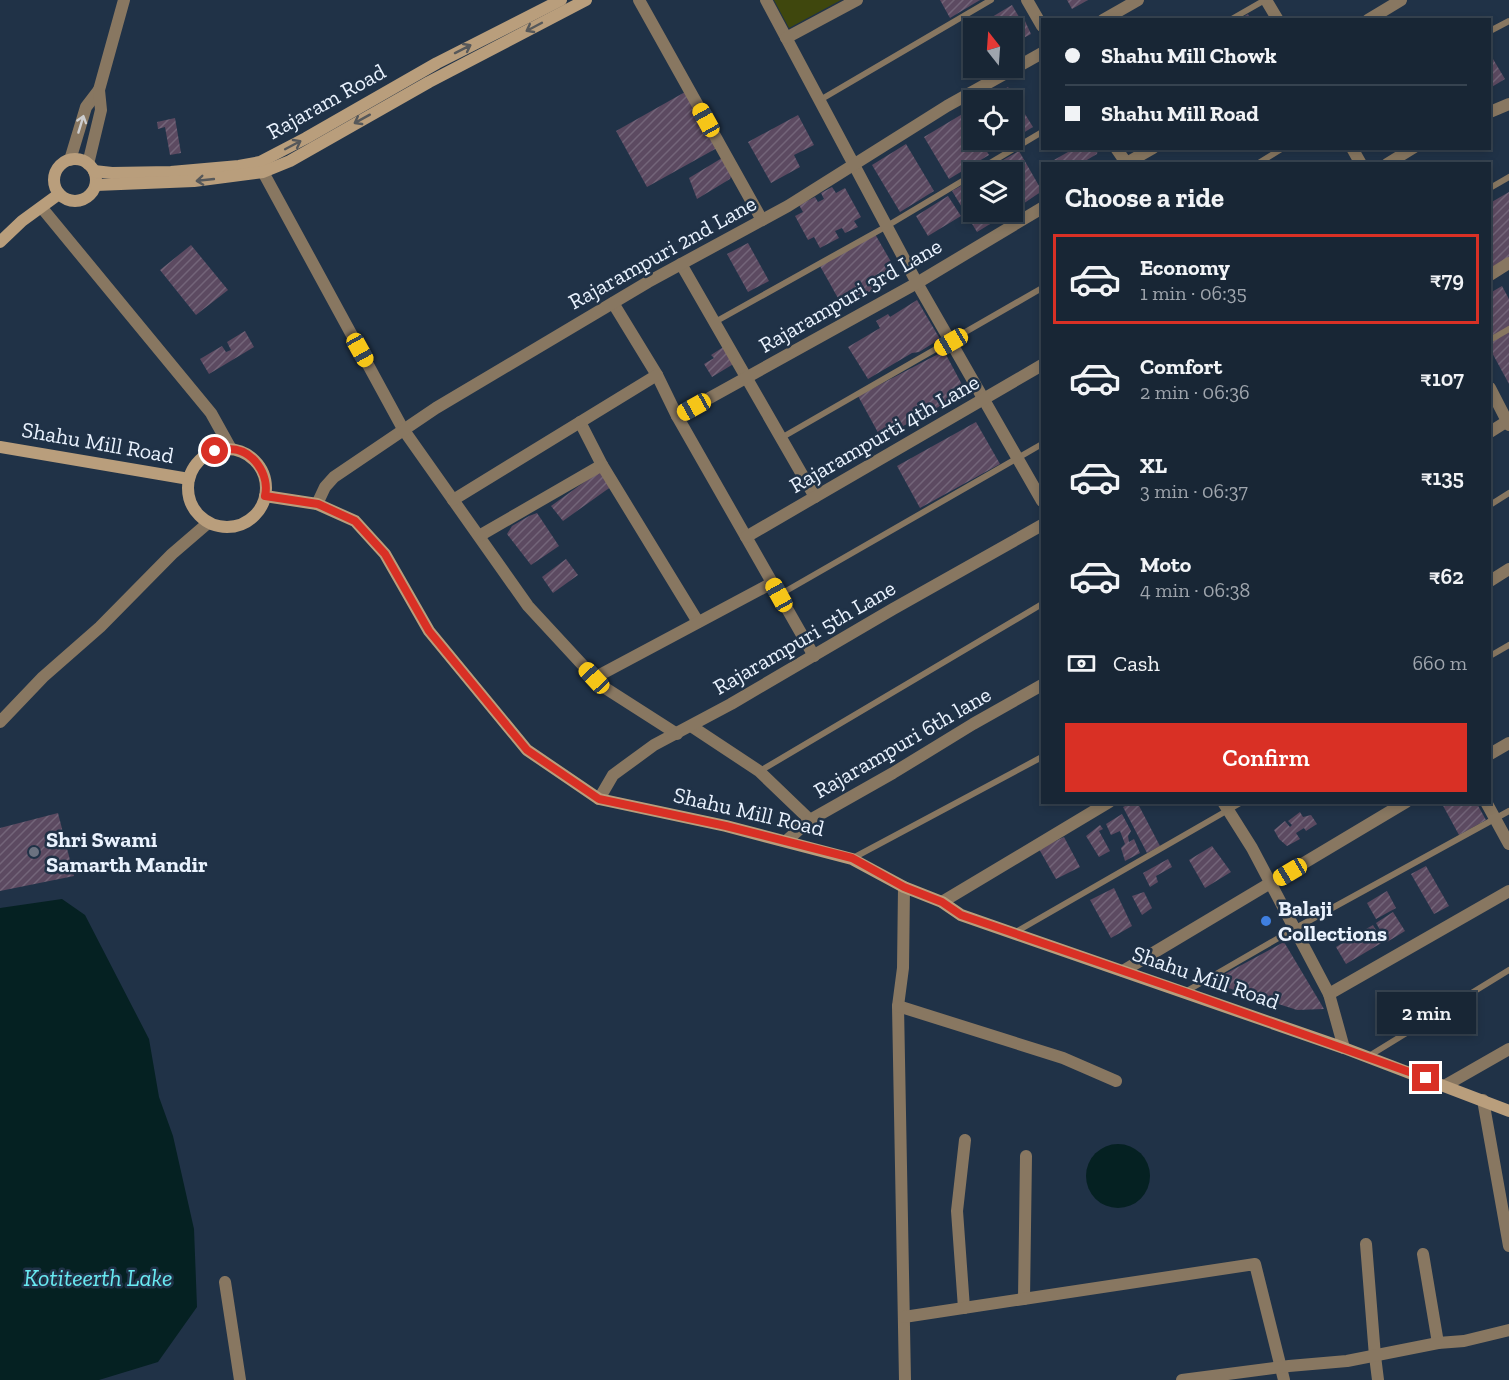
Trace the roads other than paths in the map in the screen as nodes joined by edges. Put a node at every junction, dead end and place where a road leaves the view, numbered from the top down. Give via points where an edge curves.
1 (124, 0) edge
2 (561, 0) edge
3 (586, 0) edge
4 (639, 0) edge
5 (766, 0) edge
6 (857, 0) edge
7 (992, 0) edge
8 (1027, 0) edge
9 (1138, 0) edge
10 (1266, 0) edge
11 (1401, 0) edge
12 (1106, 18) edge
13 (1234, 18) edge
14 (1277, 18) edge
15 (1371, 18) edge
16 (1509, 21) edge
17 (1041, 24) edge
18 (1491, 30) edge
19 (786, 38) junction
20 (1041, 54) edge
21 (99, 90) junction
22 (819, 100) junction
23 (1509, 104) edge
24 (1491, 112) edge
25 (1041, 133) edge
26 (1149, 150) edge
27 (1280, 150) edge
28 (1410, 150) edge
29 (70, 160) junction
30 (992, 162) edge
31 (1128, 162) edge
32 (1260, 162) edge
33 (1390, 162) edge
34 (854, 165) junction
35 (91, 167) junction
36 (262, 167) junction
37 (1509, 177) edge
38 (963, 180) edge
39 (96, 185) junction
40 (1491, 187) edge
41 (59, 194) junction
42 (42, 208) junction
43 (1041, 209) edge
44 (762, 220) junction
45 (887, 226) junction
46 (0, 242) edge
47 (1509, 263) edge
48 (681, 264) junction
49 (1491, 273) edge
50 (917, 283) junction
51 (1041, 289) edge
52 (612, 303) junction
53 (715, 322) junction
54 (1509, 328) edge
55 (1491, 339) edge
56 (951, 342) junction
57 (1041, 366) edge
58 (657, 375) junction
59 (747, 378) junction
60 (1491, 390) edge
61 (984, 399) junction
62 (677, 416) junction
63 (580, 422) junction
64 (1508, 422) edge
65 (403, 429) junction
66 (1491, 431) edge
67 (781, 438) junction
68 (1041, 445) edge
69 (0, 447) edge
70 (231, 448) junction
71 (1018, 458) junction
72 (602, 465) junction
73 (189, 479) junction
74 (1509, 493) edge
75 (265, 496) junction
76 (815, 497) junction
77 (1041, 499) edge
78 (453, 500) junction
79 (318, 504) junction
80 (1491, 504) edge
81 (208, 523) junction
82 (1041, 526) edge
83 (479, 536) junction
84 (746, 537) junction
85 (1509, 569) edge
86 (1491, 580) edge
87 (772, 583) junction
88 (779, 595) junction
89 (1041, 605) edge
90 (698, 622) junction
91 (1509, 645) edge
92 (1491, 655) edge
93 (814, 656) junction
94 (594, 678) junction
95 (1041, 686) edge
96 (0, 722) edge
97 (691, 726) junction
98 (677, 734) junction
99 (1509, 743) edge
100 (1491, 753) edge
101 (1041, 758) edge
102 (759, 771) junction
103 (599, 799) junction
104 (1106, 804) edge
105 (1403, 804) edge
106 (1487, 804) edge
107 (1226, 807) edge
108 (1509, 811) edge
109 (1495, 819) junction
110 (810, 820) junction
111 (786, 841) junction
112 (1509, 844) edge
113 (852, 858) junction
114 (1271, 883) junction
115 (904, 887) junction
116 (1509, 891) edge
117 (942, 902) junction
118 (1294, 929) junction
119 (1014, 933) junction
120 (1123, 970) junction
121 (1509, 970) edge
122 (1185, 992) junction
123 (1329, 994) junction
124 (898, 1006) junction
125 (1344, 1048) junction
126 (1509, 1049) edge
127 (1368, 1057) junction
128 (1116, 1080) dead end
129 (1446, 1085) junction
130 (1483, 1100) junction
131 (1509, 1111) edge
132 (965, 1140) dead end
133 (1026, 1156) dead end
134 (1366, 1244) dead end
135 (1509, 1246) edge
136 (1424, 1254) dead end
137 (225, 1282) dead end
138 (1024, 1299) junction
139 (964, 1308) junction
140 (904, 1317) junction
141 (1509, 1330) edge
142 (1438, 1344) junction
143 (1375, 1356) junction
144 (1282, 1374) edge
145 (1208, 1378) edge
146 (240, 1380) edge
147 (905, 1380) edge
148 (1182, 1380) edge
149 (1378, 1380) edge

1 - 21 street
36 -> 2 main road, Rajaram Road via 437,63
3 -> 36 main road via 290,161
4 - 44 street
5 - 19 street
6 - 19 street
7 - 22 lane
8 - 17 street
9 - 12 street
10 - 13 lane
10 - 14 street
11 - 15 street
16 - 18 lane
19 - 22 street
20 - 34 street, Rajarampuri 2nd Lane via 946,106
29 -> 21 street via 86,107
21 - 35 street via 101,110
22 - 34 street
23 - 24 street
25 - 30 lane
26 - 31 street
27 - 32 lane
28 - 33 street
29 - 35 main road
29 - 41 main road via 55,174
34 - 44 street, Rajarampuri 2nd Lane
34 - 45 street
35 - 36 main road, Rajaram Road via 112,173
35 - 39 main road
36 -> 39 main road via 194,181
36 - 65 street
37 - 40 lane
38 - 45 lane
39 - 41 main road via 83,200 70,201
41 - 42 main road
42 - 46 main road
42 - 70 street via 211,413
43 - 50 street, Rajarampuri 3rd Lane
44 - 48 street, Rajarampuri 2nd Lane
45 - 50 street
45 - 53 lane
47 - 49 street
48 - 52 street, Rajarampuri 2nd Lane
48 - 53 street
50 - 56 street
50 - 59 street, Rajarampuri 3rd Lane
51 - 56 lane
52 - 58 street
52 - 65 street, Rajarampuri 2nd Lane
53 - 59 street
54 - 55 lane
56 - 61 street
56 - 67 lane
57 - 61 street, Rajarampurti 4th Lane
58 - 62 street
58 - 63 street
59 - 62 street, Rajarampuri 3rd Lane
59 - 67 street
60 - 64 street
61 - 71 street
61 - 76 street, Rajarampurti 4th Lane
62 - 84 street
63 - 72 street
63 - 78 street
64 - 66 street
65 - 78 street
65 - 79 street, Rajarampuri 2nd Lane via 334,477
67 - 76 street
68 - 71 lane
69 - 73 main road, Shahu Mill Road
70 - 73 main road via 203,458
70 - 75 main road via 252,458 261,468 266,480
71 - 77 street
71 - 88 lane
72 - 83 street
72 - 90 street
73 - 81 main road via 191,504
74 - 80 lane
75 - 79 main road, Shahu Mill Road
75 - 81 main road via 255,516 245,523 233,527
76 - 84 street, Rajarampurti 4th Lane
78 - 83 street
79 - 103 main road, Shahu Mill Road via 355,521 385,554 429,631 527,750
81 - 96 street
82 - 93 street, Rajarampuri 5th Lane
83 - 94 street via 528,606
84 - 87 street
85 - 86 street
87 - 88 street
87 - 90 street
88 - 93 street
89 - 102 lane
90 - 94 street
91 - 92 lane
93 - 97 street, Rajarampuri 5th Lane
94 - 98 street
95 - 110 street, Rajarampuri 6th lane
97 - 98 street, Rajarampuri 5th Lane
97 - 102 street
98 - 103 street, Rajarampuri 5th Lane via 613,775
99 - 100 street
101 - 113 lane
102 - 110 street
103 - 111 main road, Shahu Mill Road
104 - 117 street
105 - 114 street
106 - 109 street
107 - 114 street
107 - 119 lane
108 - 109 lane
109 - 112 street
109 - 118 lane
110 - 111 street, Rajarampuri 6th lane
111 - 113 main road, Shahu Mill Road
113 - 115 main road, Shahu Mill Road
114 - 118 street
114 - 120 street
115 - 117 main road, Shahu Mill Road
115 - 124 street via 903,968
116 - 123 street
117 - 119 main road, Shahu Mill Road via 961,915
118 - 122 lane
118 - 123 street
119 - 120 main road, Shahu Mill Road
120 - 122 main road, Shahu Mill Road
121 - 127 lane
122 - 125 main road, Shahu Mill Road
123 - 125 street
124 - 128 street via 1063,1058
124 - 140 street
125 - 127 main road, Shahu Mill Road
126 - 129 street
127 - 129 main road, Shahu Mill Road
129 - 130 main road, Shahu Mill Road
130 - 131 main road, Shahu Mill Road
130 - 135 street
132 - 139 street via 957,1211
133 - 138 street
134 - 143 street
136 - 142 street
137 - 146 street
138 - 139 street
138 - 144 street via 1255,1264
139 - 140 street
140 - 147 street
141 - 142 street
142 - 143 street
143 - 144 street
143 - 149 street
144 - 145 street
145 - 148 street

